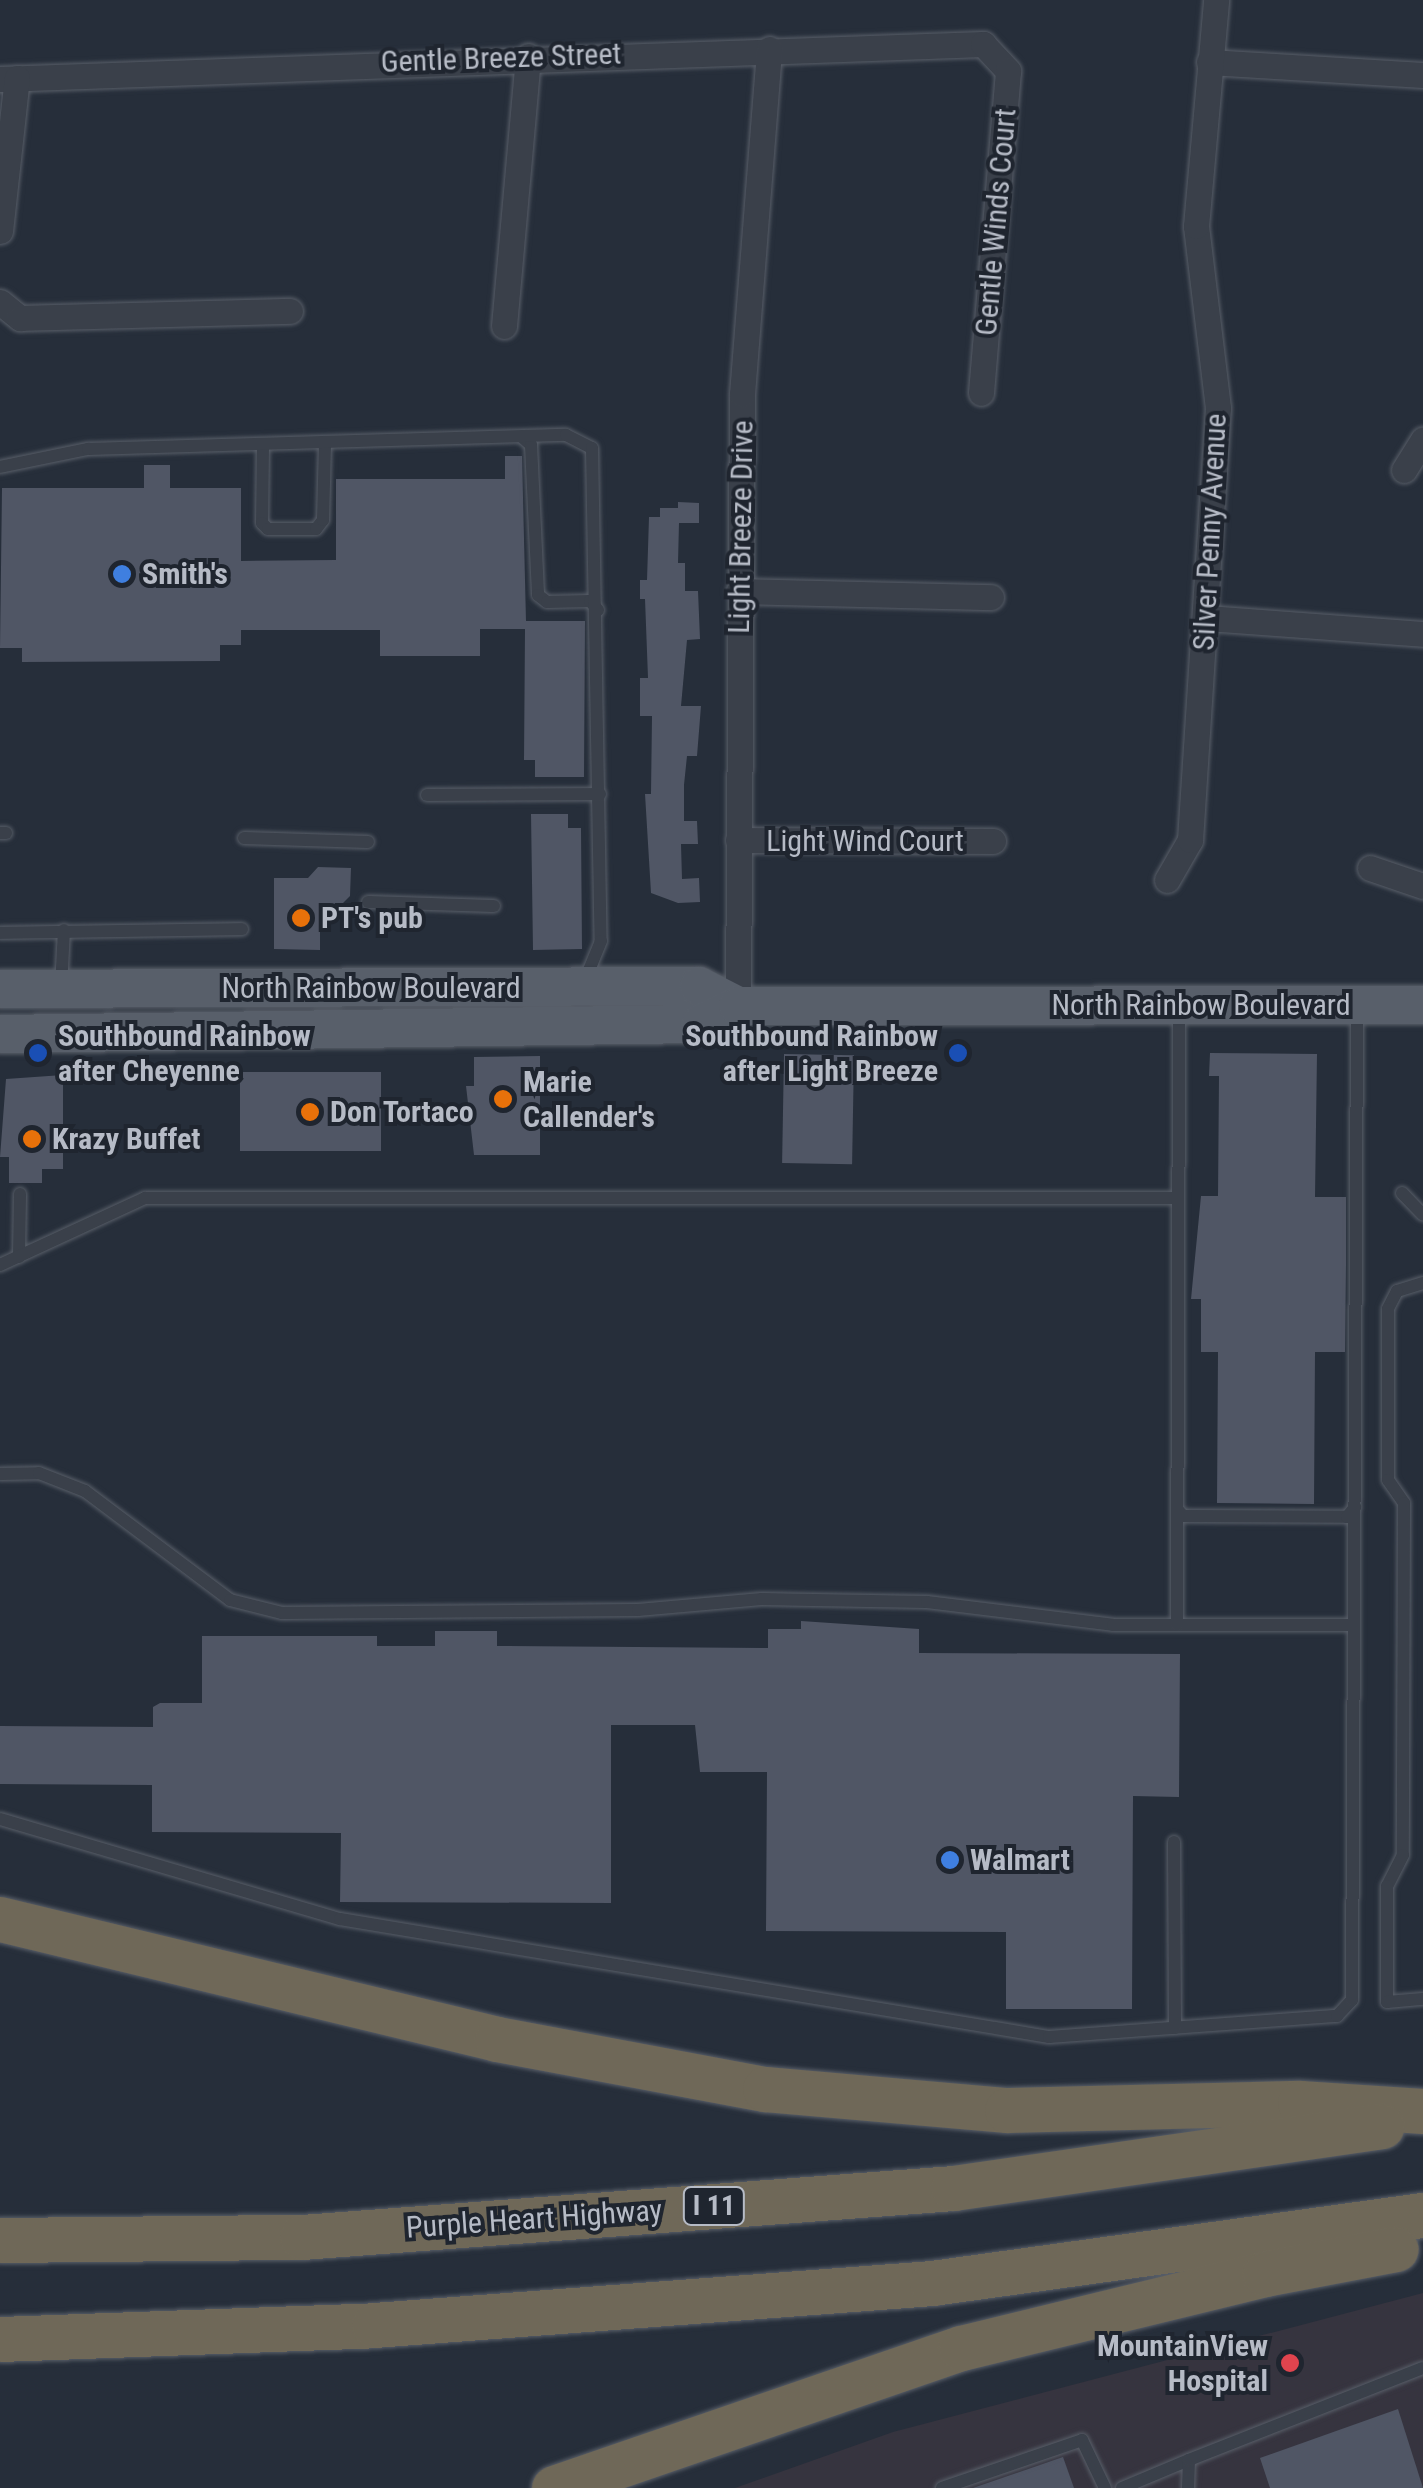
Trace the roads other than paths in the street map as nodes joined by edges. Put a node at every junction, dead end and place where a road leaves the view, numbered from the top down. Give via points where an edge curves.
1 (1216, 0) edge
2 (769, 49) junction
3 (999, 54) joint
4 (528, 56) junction
5 (1208, 62) junction
6 (1423, 75) edge
7 (8, 78) edge
8 (0, 231) edge
9 (0, 302) edge
10 (290, 311) dead end
11 (504, 326) dead end
12 (981, 392) dead end
13 (522, 437) junction
14 (1423, 439) edge
15 (325, 442) junction
16 (263, 444) junction
17 (0, 467) edge
18 (1404, 470) dead end
19 (739, 591) junction
20 (991, 597) dead end
21 (598, 610) junction
22 (1206, 618) junction
23 (1423, 634) edge
24 (600, 794) junction
25 (427, 795) dead end
26 (244, 838) dead end
27 (738, 840) junction
28 (993, 841) dead end
29 (368, 842) dead end
30 (1370, 868) dead end
31 (1167, 880) dead end
32 (1423, 886) edge
33 (368, 902) dead end
34 (494, 906) dead end
35 (242, 929) dead end
36 (64, 930) junction
37 (0, 932) edge
38 (582, 987) junction
39 (0, 988) edge
40 (61, 988) junction
41 (429, 1005) junction
42 (1179, 1005) junction
43 (1357, 1005) junction
44 (1423, 1005) edge
45 (738, 1006) junction
46 (0, 1034) edge
47 (20, 1194) dead end
48 (1402, 1194) dead end
49 (1174, 1198) junction
50 (1423, 1215) edge
51 (19, 1256) junction
52 (0, 1266) edge
53 (1423, 1283) edge
54 (0, 1474) edge
55 (1355, 1507) junction
56 (1177, 1509) junction
57 (1178, 1625) junction
58 (1354, 1625) junction
59 (0, 1819) edge
60 (1174, 1842) dead end
61 (4, 1917) edge
62 (1423, 1999) edge
63 (1174, 2028) junction
64 (1423, 2111) edge
65 (1423, 2120) edge
66 (1423, 2215) edge
67 (0, 2240) edge
68 (1423, 2244) edge
69 (0, 2338) edge
70 (103, 2338) junction
71 (0, 2353) edge
72 (1423, 2368) edge
73 (1189, 2460) junction
74 (1102, 2487) edge
75 (554, 2488) edge
76 (942, 2488) edge
77 (1122, 2488) edge
78 (1188, 2488) edge

1 - 5 street, Silver Penny Avenue
2 - 3 street, Gentle Breeze Street via 982,44
2 - 4 street, Gentle Breeze Street
2 - 19 street, Light Breeze Drive via 742,394
3 - 12 street, Gentle Winds Court via 1008,70
4 - 7 street, Gentle Breeze Street
4 - 11 street
5 - 6 street
5 - 22 street, Silver Penny Avenue via 1196,226 1218,408
7 - 8 street
9 - 10 street via 20,318
13 - 15 lane
13 - 21 lane via 531,445 538,595 547,602 590,601
13 - 21 lane via 566,436 592,448
14 - 18 street
15 - 16 lane
15 - 16 lane via 323,520 316,529 268,529 262,523
16 - 17 lane via 88,449
19 - 20 street
19 - 27 street, Light Breeze Drive
21 - 24 lane
22 - 23 street
22 - 31 street, Silver Penny Avenue via 1190,840
24 - 25 lane
24 - 38 lane via 601,941
26 - 29 lane
27 - 28 street, Light Wind Court
27 - 45 street, Light Breeze Drive
30 - 32 street
33 - 34 lane
35 - 36 lane
36 - 37 lane
36 - 40 lane
38 - 41 main road, North Rainbow Boulevard
38 - 45 main road, North Rainbow Boulevard via 699,986
39 - 40 main road, North Rainbow Boulevard
40 - 41 main road, North Rainbow Boulevard
41 - 45 main road, North Rainbow Boulevard via 701,1024
41 - 46 main road, North Rainbow Boulevard
42 - 43 main road, North Rainbow Boulevard
42 - 45 main road, North Rainbow Boulevard
42 - 49 lane
43 - 44 main road, North Rainbow Boulevard
43 - 55 lane
47 - 51 lane
48 - 50 lane
49 - 51 lane via 145,1198
49 - 56 lane
51 - 52 lane
53 - 62 lane via 1397,1290 1388,1309 1388,1480 1404,1503 1404,1522 1403,1854 1387,1886 1386,2002
54 - 57 lane via 39,1474 85,1491 230,1600 282,1613 638,1610 762,1599 928,1602 1113,1625
55 - 56 lane via 1347,1517 1183,1516
55 - 58 lane
56 - 57 lane
57 - 58 lane
58 - 63 lane via 1352,2000 1337,2016
59 - 63 lane via 340,1919 1050,2037
60 - 63 lane
61 - 64 highway via 497,2039 765,2089 1007,2110 1300,2103
65 - 67 highway, Purple Heart Highway / I 11 via 953,2188 302,2237
66 - 70 highway via 932,2282 374,2326
68 - 75 highway via 1265,2274 976,2344
69 - 70 highway
70 - 71 highway
72 - 73 lane
73 - 77 lane
73 - 78 lane
74 - 76 lane via 1082,2440

